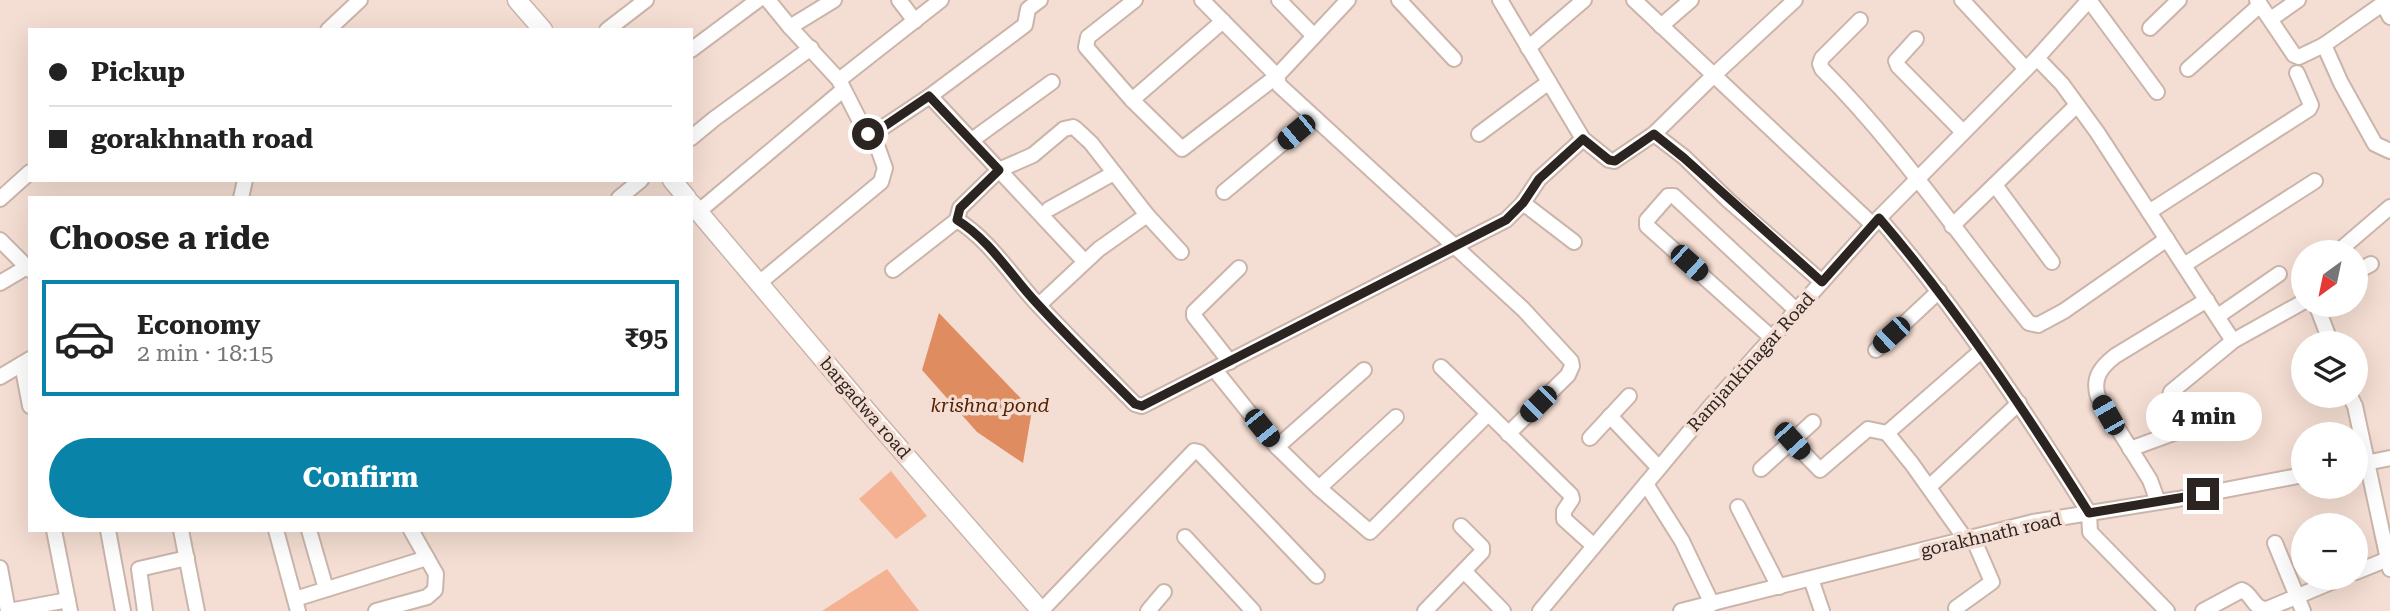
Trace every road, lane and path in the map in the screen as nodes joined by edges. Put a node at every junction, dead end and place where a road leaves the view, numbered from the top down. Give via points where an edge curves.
1 (360, 0) edge
2 (517, 0) edge
3 (646, 0) edge
4 (758, 0) edge
5 (768, 0) edge
6 (834, 0) edge
7 (899, 0) edge
8 (941, 0) edge
9 (1040, 0) edge
10 (1135, 0) edge
11 (1202, 0) edge
12 (1279, 0) edge
13 (1348, 0) edge
14 (1399, 0) edge
15 (1500, 0) edge
16 (1584, 0) edge
17 (1634, 0) edge
18 (1690, 0) edge
19 (1795, 0) edge
20 (1962, 0) edge
21 (2089, 0) edge
22 (2179, 0) edge
23 (2298, 0) edge
24 (2258, 2) edge
25 (2387, 7) edge
26 (2271, 19) junction
27 (1860, 20) dead end
28 (915, 21) junction
29 (1223, 21) junction
30 (1661, 26) junction
31 (790, 27) junction
32 (330, 28) edge
33 (541, 28) edge
34 (610, 28) edge
35 (2150, 28) dead end
36 (1314, 36) junction
37 (1916, 39) dead end
38 (2324, 45) junction
39 (811, 48) junction
40 (1528, 48) junction
41 (693, 49) edge
42 (1454, 60) dead end
43 (2031, 63) junction
44 (2188, 69) dead end
45 (2297, 73) dead end
46 (1277, 76) junction
47 (1713, 76) junction
48 (1052, 82) dead end
49 (1549, 82) junction
50 (841, 85) junction
51 (2157, 92) dead end
52 (929, 96) junction
53 (1132, 100) junction
54 (2077, 104) junction
55 (1314, 117) junction
56 (1964, 132) junction
57 (873, 134) junction
58 (1479, 134) dead end
59 (1654, 134) junction
60 (693, 136) edge
61 (1583, 139) junction
62 (972, 140) junction
63 (2390, 151) edge
64 (999, 170) junction
65 (1114, 173) junction
66 (28, 174) edge
67 (1916, 179) junction
68 (2315, 181) dead end
69 (639, 182) edge
70 (675, 182) edge
71 (1995, 185) junction
72 (1224, 192) dead end
73 (621, 196) edge
74 (686, 196) edge
75 (0, 199) edge
76 (693, 203) edge
77 (1523, 203) junction
78 (693, 205) edge
79 (2390, 207) edge
80 (1049, 209) dead end
81 (2149, 212) junction
82 (1147, 215) junction
83 (957, 220) junction
84 (1876, 222) junction
85 (1952, 226) junction
86 (2167, 239) junction
87 (0, 240) edge
88 (2351, 240) edge
89 (1574, 242) dead end
90 (1455, 247) junction
91 (1181, 252) dead end
92 (1085, 262) junction
93 (2052, 262) dead end
94 (2371, 264) dead end
95 (2184, 265) junction
96 (2368, 266) edge
97 (28, 268) edge
98 (1239, 268) dead end
99 (893, 270) dead end
100 (2278, 274) dead end
101 (1822, 282) junction
102 (0, 283) edge
103 (759, 284) junction
104 (1939, 290) junction
105 (2207, 300) junction
106 (1039, 305) junction
107 (2291, 309) edge
108 (1796, 310) junction
109 (2218, 316) junction
110 (1772, 338) junction
111 (2233, 341) junction
112 (1876, 350) dead end
113 (1981, 351) junction
114 (26, 362) edge
115 (1230, 362) junction
116 (1441, 367) dead end
117 (1215, 370) junction
118 (1364, 370) dead end
119 (0, 377) edge
120 (28, 384) edge
121 (1629, 396) dead end
122 (2019, 403) junction
123 (1488, 414) junction
124 (1610, 416) junction
125 (1396, 417) dead end
126 (2211, 419) dead end
127 (1813, 422) dead end
128 (2187, 428) junction
129 (1887, 433) junction
130 (1508, 434) junction
131 (1590, 438) dead end
132 (1792, 441) junction
133 (1277, 447) junction
134 (2130, 449) junction
135 (2390, 458) edge
136 (2368, 462) edge
137 (1659, 468) junction
138 (1761, 469) dead end
139 (2291, 477) edge
140 (1646, 484) junction
141 (2368, 485) edge
142 (1929, 487) junction
143 (1320, 488) junction
144 (2158, 502) junction
145 (1738, 508) dead end
146 (2089, 513) junction
147 (1461, 526) dead end
148 (54, 532) edge
149 (108, 532) edge
150 (181, 532) edge
151 (277, 532) edge
152 (310, 532) edge
153 (412, 532) edge
154 (1185, 537) dead end
155 (1970, 539) junction
156 (2275, 543) dead end
157 (1594, 546) junction
158 (187, 558) junction
159 (427, 558) junction
160 (2389, 564) edge
161 (0, 568) edge
162 (2368, 569) edge
163 (1464, 571) junction
164 (1317, 576) dead end
165 (1811, 579) junction
166 (1779, 587) junction
167 (326, 589) junction
168 (2312, 590) edge
169 (1164, 592) dead end
170 (2297, 596) junction
171 (1712, 604) junction
172 (296, 605) edge
173 (69, 606) edge
174 (1956, 608) dead end
175 (192, 610) edge
176 (9, 611) edge
177 (123, 611) edge
178 (145, 611) edge
179 (376, 611) edge
180 (1041, 611) edge
181 (1148, 611) edge
182 (1253, 611) edge
183 (1425, 611) edge
184 (1503, 611) edge
185 (1540, 611) edge
186 (1681, 611) edge
187 (1822, 611) edge
188 (2166, 611) edge
189 (2203, 611) edge
190 (2303, 611) edge

1 - 32 street
2 - 33 main road
3 - 34 street
4 - 41 street
5 - 31 street
6 - 31 street
7 - 28 street
8 - 28 street
9 - 52 street via 1028,9 1025,25
10 - 53 street via 1085,43
11 - 29 street
12 - 36 street
13 - 36 street
14 - 42 street
15 - 40 street
16 - 40 street
17 - 30 street
18 - 30 street
19 - 47 street
20 - 43 street
21 - 43 street, Ramjankinagar Road
21 - 51 street
22 - 35 street
23 - 26 street
24 - 26 street
24 - 44 street
25 - 38 street
26 - 38 street via 2297,57
27 - 67 street via 1820,64
28 - 50 street
29 - 46 street
29 - 53 street
30 - 47 street
31 - 39 street
36 - 46 street
37 - 56 street via 1899,56 1898,65
38 - 63 street via 2375,144
39 - 50 street
39 - 60 street
40 - 49 street
43 - 54 street via 2062,84
43 - 56 street, Ramjankinagar Road
45 - 81 street via 2309,109
46 - 53 street via 1182,149
46 - 55 street via 1279,85
47 - 59 street
47 - 84 street
48 - 62 street
49 - 58 street
49 - 61 street
50 - 57 street via 864,131
50 - 76 street
52 - 57 street
52 - 62 street
54 - 71 street
54 - 81 street
55 - 72 street
55 - 90 street
56 - 67 street, Ramjankinagar Road
57 - 103 street via 885,168 876,188
59 - 61 street via 1615,161
59 - 101 street
61 - 77 street via 1539,179
62 - 64 street
64 - 65 street via 1032,155 1073,127
64 - 83 street via 960,208
64 - 92 street
65 - 80 street
65 - 82 street
66 - 75 street
67 - 84 street, Ramjankinagar Road
67 - 85 street
68 - 95 street
69 - 73 street
70 - 74 main road, bargadwa road
71 - 85 street
71 - 93 street
77 - 89 street
77 - 90 street via 1506,220
78 - 103 main road, bargadwa road
79 - 88 street
81 - 86 street
82 - 91 street
82 - 92 street
83 - 99 street
83 - 106 street via 986,244
84 - 101 street, Ramjankinagar Road
84 - 104 street
85 - 86 street via 2034,326 2064,311
86 - 95 street
87 - 97 street
90 - 115 street
90 - 130 street via 1571,361 1569,375
92 - 106 street
94 - 96 street
95 - 105 street
97 - 102 street
98 - 115 street via 1194,312
100 - 109 street
101 - 108 street, Ramjankinagar Road
103 - 180 main road, bargadwa road
104 - 112 street
104 - 113 street
105 - 109 street
105 - 134 street via 2115,356 2099,372 2098,397
106 - 117 street via 1135,404 1148,405
107 - 111 street
108 - 110 street, Ramjankinagar Road
108 - 110 street via 1674,196 1668,196 1647,220 1647,226
109 - 111 street
110 - 137 street, Ramjankinagar Road
111 - 128 street via 2171,392 2169,399
113 - 122 street
113 - 129 street
114 - 119 street
114 - 120 street
115 - 117 street
116 - 123 street
117 - 133 street
118 - 133 street
121 - 124 street
122 - 142 street
122 - 146 street
123 - 130 street
123 - 143 street via 1370,532
124 - 131 street
124 - 137 street
125 - 143 street
126 - 128 street
127 - 132 street
128 - 134 street
129 - 132 street via 1864,431 1821,470
129 - 142 street
130 - 157 street via 1571,495 1564,519
132 - 138 street
133 - 143 street
134 - 144 street
135 - 136 street
137 - 140 street, Ramjankinagar Road
139 - 144 street, gorakhnath road
140 - 157 street, Ramjankinagar Road
140 - 171 street via 1682,541
141 - 160 street
142 - 155 street
144 - 146 street, gorakhnath road
145 - 166 street
146 - 155 street, gorakhnath road
146 - 188 street via 2090,532
147 - 163 street via 1482,549
148 - 173 street
149 - 177 street
150 - 158 street
151 - 172 street
152 - 167 street
153 - 159 street
154 - 182 street
155 - 165 street, gorakhnath road
155 - 174 street via 1992,582
156 - 170 street
157 - 185 street, Ramjankinagar Road
158 - 175 street
158 - 178 street via 139,569
159 - 167 street
159 - 179 street via 436,574 432,594
160 - 162 street
161 - 176 street
163 - 183 street
163 - 184 street
164 - 180 street via 1195,450
165 - 166 street, gorakhnath road
165 - 187 street
166 - 171 street, gorakhnath road
167 - 172 street
168 - 170 street
169 - 181 street
170 - 189 street via 2261,609 2242,590
170 - 190 street
171 - 186 street, gorakhnath road
173 - 176 street

